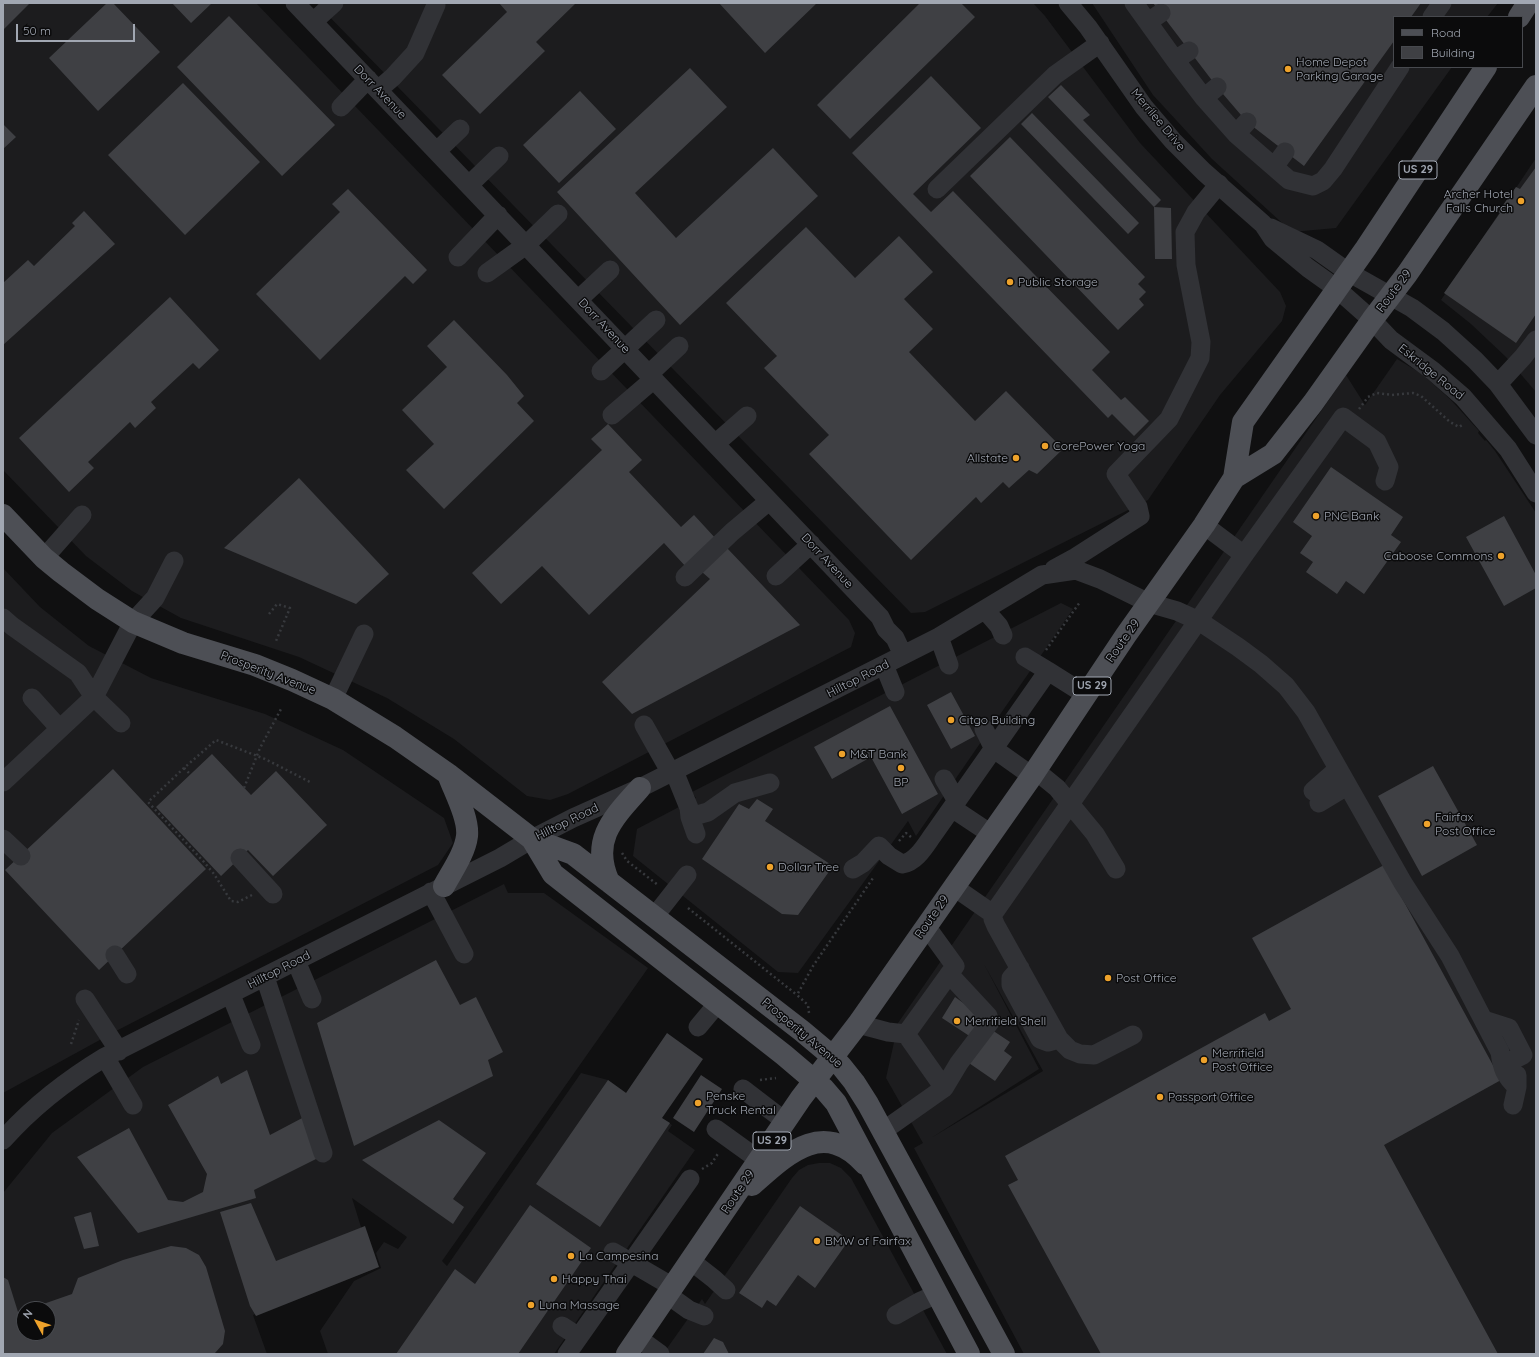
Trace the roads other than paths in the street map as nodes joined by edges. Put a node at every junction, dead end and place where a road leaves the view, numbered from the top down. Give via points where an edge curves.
1 (295, 3) edge
2 (334, 3) edge
3 (1068, 3) edge
4 (1134, 3) edge
5 (1442, 3) edge
6 (1528, 3) edge
7 (436, 5) dead end
8 (1433, 16) edge
9 (1520, 16) edge
10 (313, 22) junction
11 (1100, 43) junction
12 (1399, 68) edge
13 (1485, 68) edge
14 (373, 85) junction
15 (1536, 86) edge
16 (341, 107) dead end
17 (460, 129) dead end
18 (437, 151) junction
19 (499, 156) dead end
20 (1219, 184) junction
21 (469, 185) junction
22 (937, 189) dead end
23 (558, 214) dead end
24 (498, 215) junction
25 (1263, 224) junction
26 (526, 245) junction
27 (458, 257) dead end
28 (1308, 268) joint
29 (610, 270) dead end
30 (487, 273) dead end
31 (1342, 280) junction
32 (1390, 295) junction
33 (579, 299) junction
34 (656, 320) dead end
35 (1372, 320) junction
36 (1536, 340) edge
37 (678, 346) dead end
38 (625, 349) junction
39 (600, 371) dead end
40 (652, 377) junction
41 (1498, 384) junction
42 (612, 415) dead end
43 (747, 416) dead end
44 (1536, 434) edge
45 (715, 444) junction
46 (1234, 478) junction
47 (1385, 481) dead end
48 (1536, 493) edge
49 (769, 501) junction
50 (3, 515) edge
51 (82, 515) dead end
52 (1204, 525) junction
53 (811, 544) junction
54 (1244, 555) junction
55 (44, 558) junction
56 (174, 561) dead end
57 (1042, 575) junction
58 (685, 576) dead end
59 (776, 576) dead end
60 (1149, 603) junction
61 (985, 610) junction
62 (3, 618) edge
63 (1199, 621) junction
64 (133, 622) junction
65 (364, 634) dead end
66 (1003, 635) dead end
67 (939, 637) junction
68 (903, 656) junction
69 (1025, 657) dead end
70 (884, 665) junction
71 (949, 665) dead end
72 (1048, 671) junction
73 (895, 692) dead end
74 (1086, 695) junction
75 (94, 697) junction
76 (32, 698) dead end
77 (333, 699) junction
78 (121, 723) dead end
79 (644, 724) dead end
80 (60, 729) junction
81 (984, 729) dead end
82 (994, 749) junction
83 (1338, 769) junction
84 (672, 772) junction
85 (1034, 773) junction
86 (448, 774) junction
87 (944, 779) dead end
88 (3, 782) edge
89 (770, 784) dead end
90 (1347, 786) junction
91 (640, 788) junction
92 (955, 804) junction
93 (1070, 805) junction
94 (991, 834) junction
95 (3, 839) edge
96 (532, 839) junction
97 (20, 856) dead end
98 (240, 858) dead end
99 (853, 869) dead end
100 (1116, 869) dead end
101 (687, 875) dead end
102 (609, 882) junction
103 (954, 887) junction
104 (437, 889) junction
105 (270, 891) road end
106 (993, 914) junction
107 (654, 917) junction
108 (926, 926) junction
109 (464, 954) dead end
110 (115, 955) dead end
111 (296, 961) junction
112 (127, 974) dead end
113 (949, 974) junction
114 (265, 976) junction
115 (231, 995) junction
116 (85, 999) dead end
117 (312, 1000) dead end
118 (718, 1003) junction
119 (858, 1024) junction
120 (698, 1027) dead end
121 (906, 1034) junction
122 (1133, 1035) dead end
123 (251, 1045) dead end
124 (112, 1054) junction
125 (833, 1057) junction
126 (815, 1080) junction
127 (944, 1088) junction
128 (743, 1089) dead end
129 (1515, 1096) dead end
130 (133, 1105) dead end
131 (786, 1122) junction
132 (720, 1131) road end
133 (883, 1131) junction
134 (3, 1140) edge
135 (323, 1153) dead end
136 (759, 1160) junction
137 (690, 1179) road end
138 (878, 1182) junction
139 (731, 1202) junction
140 (613, 1252) dead end
141 (691, 1261) junction
142 (631, 1264) junction
143 (726, 1290) dead end
144 (670, 1291) junction
145 (937, 1294) junction
146 (896, 1315) dead end
147 (704, 1316) dead end
148 (562, 1326) dead end
149 (579, 1337) junction
150 (632, 1346) edge
151 (567, 1354) edge
152 (660, 1354) edge
153 (969, 1354) edge
154 (1004, 1354) edge

1 - 10 street, Dorr Avenue
2 - 10 street
3 - 11 street, Merrilee Drive
4 - 12 street via 1154,18 1242,128 1279,159 1290,180 1313,186 1323,181 1333,169
5 - 8 street
6 - 9 main road
7 - 14 street via 415,54 393,77
10 - 14 street, Dorr Avenue
11 - 20 street, Merrilee Drive via 1144,107 1173,141
11 - 22 street via 1055,74
13 - 31 main road, Route 29 / US 29
14 - 16 street
14 - 18 street, Dorr Avenue
15 - 32 main road, Route 29 / US 29
17 - 18 street
18 - 21 street, Dorr Avenue
19 - 21 street
20 - 25 street, Merrilee Drive
20 - 57 street via 1196,212 1185,232 1186,265 1201,342 1200,358 1169,419 1116,474 1138,507 1140,516 1076,557
21 - 24 street, Dorr Avenue
23 - 26 street
24 - 26 street, Dorr Avenue
24 - 27 street
25 - 28 street, Merrilee Drive via 1273,239
25 - 31 street, Merrilee Drive via 1317,250
26 - 30 street
26 - 33 street, Dorr Avenue
28 - 31 street, Eskridge Road
29 - 33 street
31 - 32 street, Merrilee Drive
31 - 35 street, Eskridge Road
31 - 46 main road, Route 29 / US 29 via 1243,422
32 - 35 main road, Route 29 / US 29
32 - 41 street via 1443,331
33 - 38 street, Dorr Avenue
34 - 38 street
35 - 46 main road, Route 29 / US 29 via 1273,454
35 - 48 street, Eskridge Road via 1391,340 1433,370 1463,397 1508,449
36 - 41 street
37 - 40 street
38 - 39 street
38 - 40 street, Dorr Avenue
40 - 42 street
40 - 45 street, Dorr Avenue
41 - 44 street
43 - 45 street
45 - 49 street, Dorr Avenue
46 - 52 main road, Route 29 / US 29
47 - 54 street via 1389,467 1377,442 1346,419
49 - 53 street, Dorr Avenue
49 - 58 street
50 - 55 main road, Prosperity Avenue
51 - 55 street
52 - 54 street
52 - 60 main road, Route 29 / US 29
53 - 59 street
53 - 68 street, Dorr Avenue via 880,617 886,629 895,638
54 - 63 street
55 - 64 main road, Prosperity Avenue via 78,586
56 - 64 street via 155,598
57 - 60 street, Hilltop Road via 1076,570
57 - 61 street, Hilltop Road
60 - 63 street, Hilltop Road
60 - 74 main road, Route 29 / US 29
61 - 66 street via 999,626
61 - 67 street, Hilltop Road
62 - 75 street via 78,673
63 - 83 street, Hilltop Road via 1261,664 1286,686 1306,712
63 - 93 street
64 - 75 street
64 - 77 main road, Prosperity Avenue via 183,643 255,665
65 - 77 street
67 - 68 street, Hilltop Road
67 - 71 street
68 - 70 street, Hilltop Road
69 - 72 street
70 - 73 street
70 - 84 street, Hilltop Road
72 - 74 street
72 - 82 street
74 - 85 main road, Route 29 / US 29
75 - 78 street
75 - 80 street
76 - 80 street
77 - 86 main road, Prosperity Avenue via 383,728
79 - 84 street
80 - 88 street
81 - 82 street
82 - 85 street
82 - 92 street
83 - 90 street, Hilltop Road
83 - 90 street via 1316,797
84 - 89 street via 689,808 693,826 735,793
84 - 91 street, Hilltop Road
85 - 93 street via 1057,788
85 - 94 main road, Route 29 / US 29
86 - 96 main road, Prosperity Avenue
86 - 104 main road via 462,812 467,835 462,852
87 - 92 street
90 - 129 street, Hilltop Road via 1403,883 1450,956 1506,1056 1502,1066
91 - 96 street, Hilltop Road
91 - 102 main road via 613,820 603,842 602,860
92 - 94 street
92 - 99 street via 910,863 902,864 879,846 863,863
93 - 100 street via 1095,834
93 - 106 street
94 - 103 main road, Route 29 / US 29
95 - 97 street
96 - 102 main road, Prosperity Avenue via 573,854
96 - 104 street, Hilltop Road
96 - 118 main road, Prosperity Avenue via 553,874
98 - 105 street
101 - 107 street
102 - 107 main road, Prosperity Avenue
103 - 106 street
103 - 108 main road, Route 29 / US 29
104 - 109 street
104 - 111 street, Hilltop Road
106 - 122 street via 996,926 1059,1039 1070,1050 1094,1055
107 - 125 main road, Prosperity Avenue
108 - 113 street via 955,966
108 - 119 main road, Route 29 / US 29
110 - 112 street
111 - 114 street, Hilltop Road
111 - 117 street
113 - 121 street
113 - 127 street via 988,1016 990,1022 958,1063
114 - 115 street, Hilltop Road
114 - 135 street
115 - 123 street
115 - 124 street, Hilltop Road
116 - 124 street
118 - 120 street
118 - 126 main road, Prosperity Avenue
119 - 121 street
119 - 125 main road, Route 29 / US 29
121 - 127 street
124 - 130 street
124 - 134 street, Hilltop Road via 52,1093
125 - 126 main road, Route 29 / US 29
125 - 133 main road, Prosperity Avenue via 854,1082
126 - 131 main road, Route 29 / US 29
126 - 138 main road, Prosperity Avenue via 836,1103
127 - 133 street
128 - 131 street
131 - 136 main road, Route 29 / US 29
132 - 136 street
133 - 154 main road, Prosperity Avenue
136 - 139 main road, Route 29 / US 29
137 - 142 street
138 - 139 main road via 855,1155 839,1146 818,1142 803,1146 786,1156
138 - 145 main road, Prosperity Avenue
139 - 141 main road, Route 29 / US 29
140 - 142 street
141 - 143 street
141 - 144 main road, Route 29 / US 29
142 - 144 street
142 - 149 street
144 - 147 street via 690,1310
144 - 150 main road, Route 29 / US 29
145 - 146 street
145 - 153 main road, Prosperity Avenue
148 - 149 street
149 - 151 street
150 - 152 street

